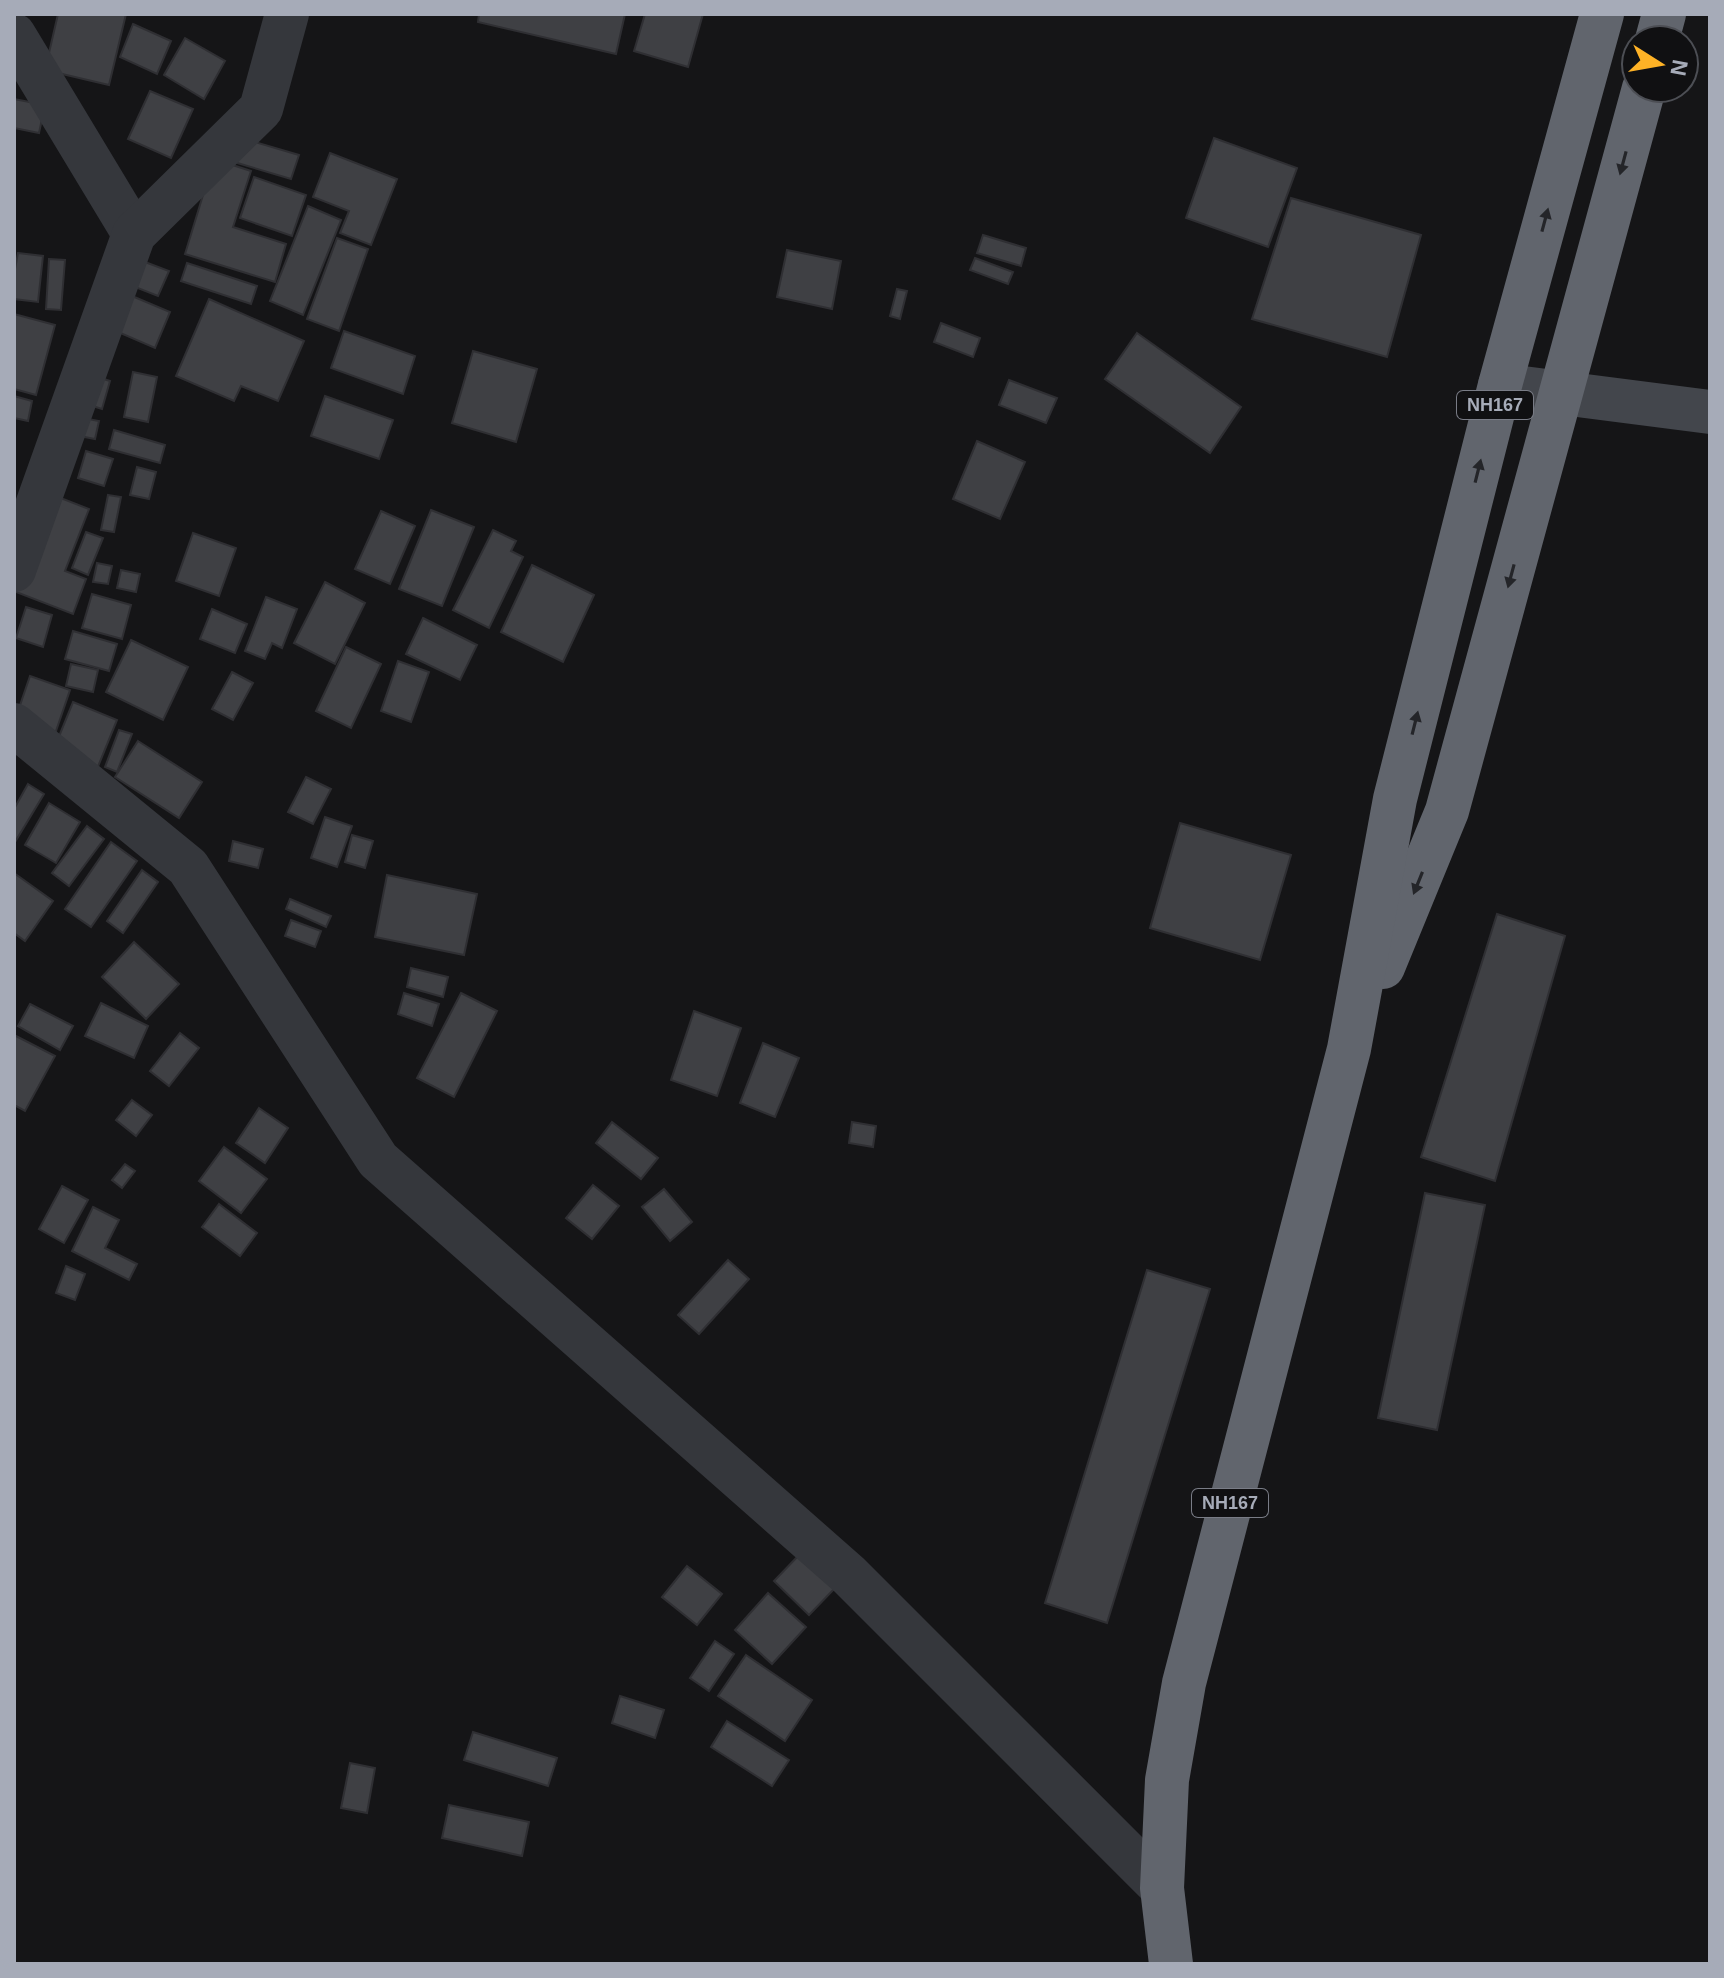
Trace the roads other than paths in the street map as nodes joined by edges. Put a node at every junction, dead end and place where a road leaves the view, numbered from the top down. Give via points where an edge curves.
1 (287, 14) edge
2 (1602, 14) edge
3 (14, 35) edge
4 (1640, 104) edge
5 (134, 234) junction
6 (1500, 385) junction
7 (1561, 393) junction
8 (1710, 412) edge
9 (26, 499) edge
10 (14, 570) edge
11 (14, 725) edge
12 (1349, 1049) junction
13 (1162, 1888) junction
14 (1171, 1964) edge

1 - 5 street via 261,109
6 -> 2 highway, NH167
3 - 5 street
4 -> 7 highway, NH167
5 - 9 street
6 - 7 main road
12 -> 6 highway, NH167 via 1395,799
7 - 8 main road
7 -> 12 highway, NH167 via 1447,811
9 - 10 street
11 - 13 street via 188,867 378,1160 849,1575
12 - 13 highway, NH167 via 1184,1683 1167,1780
13 - 14 highway, NH167

